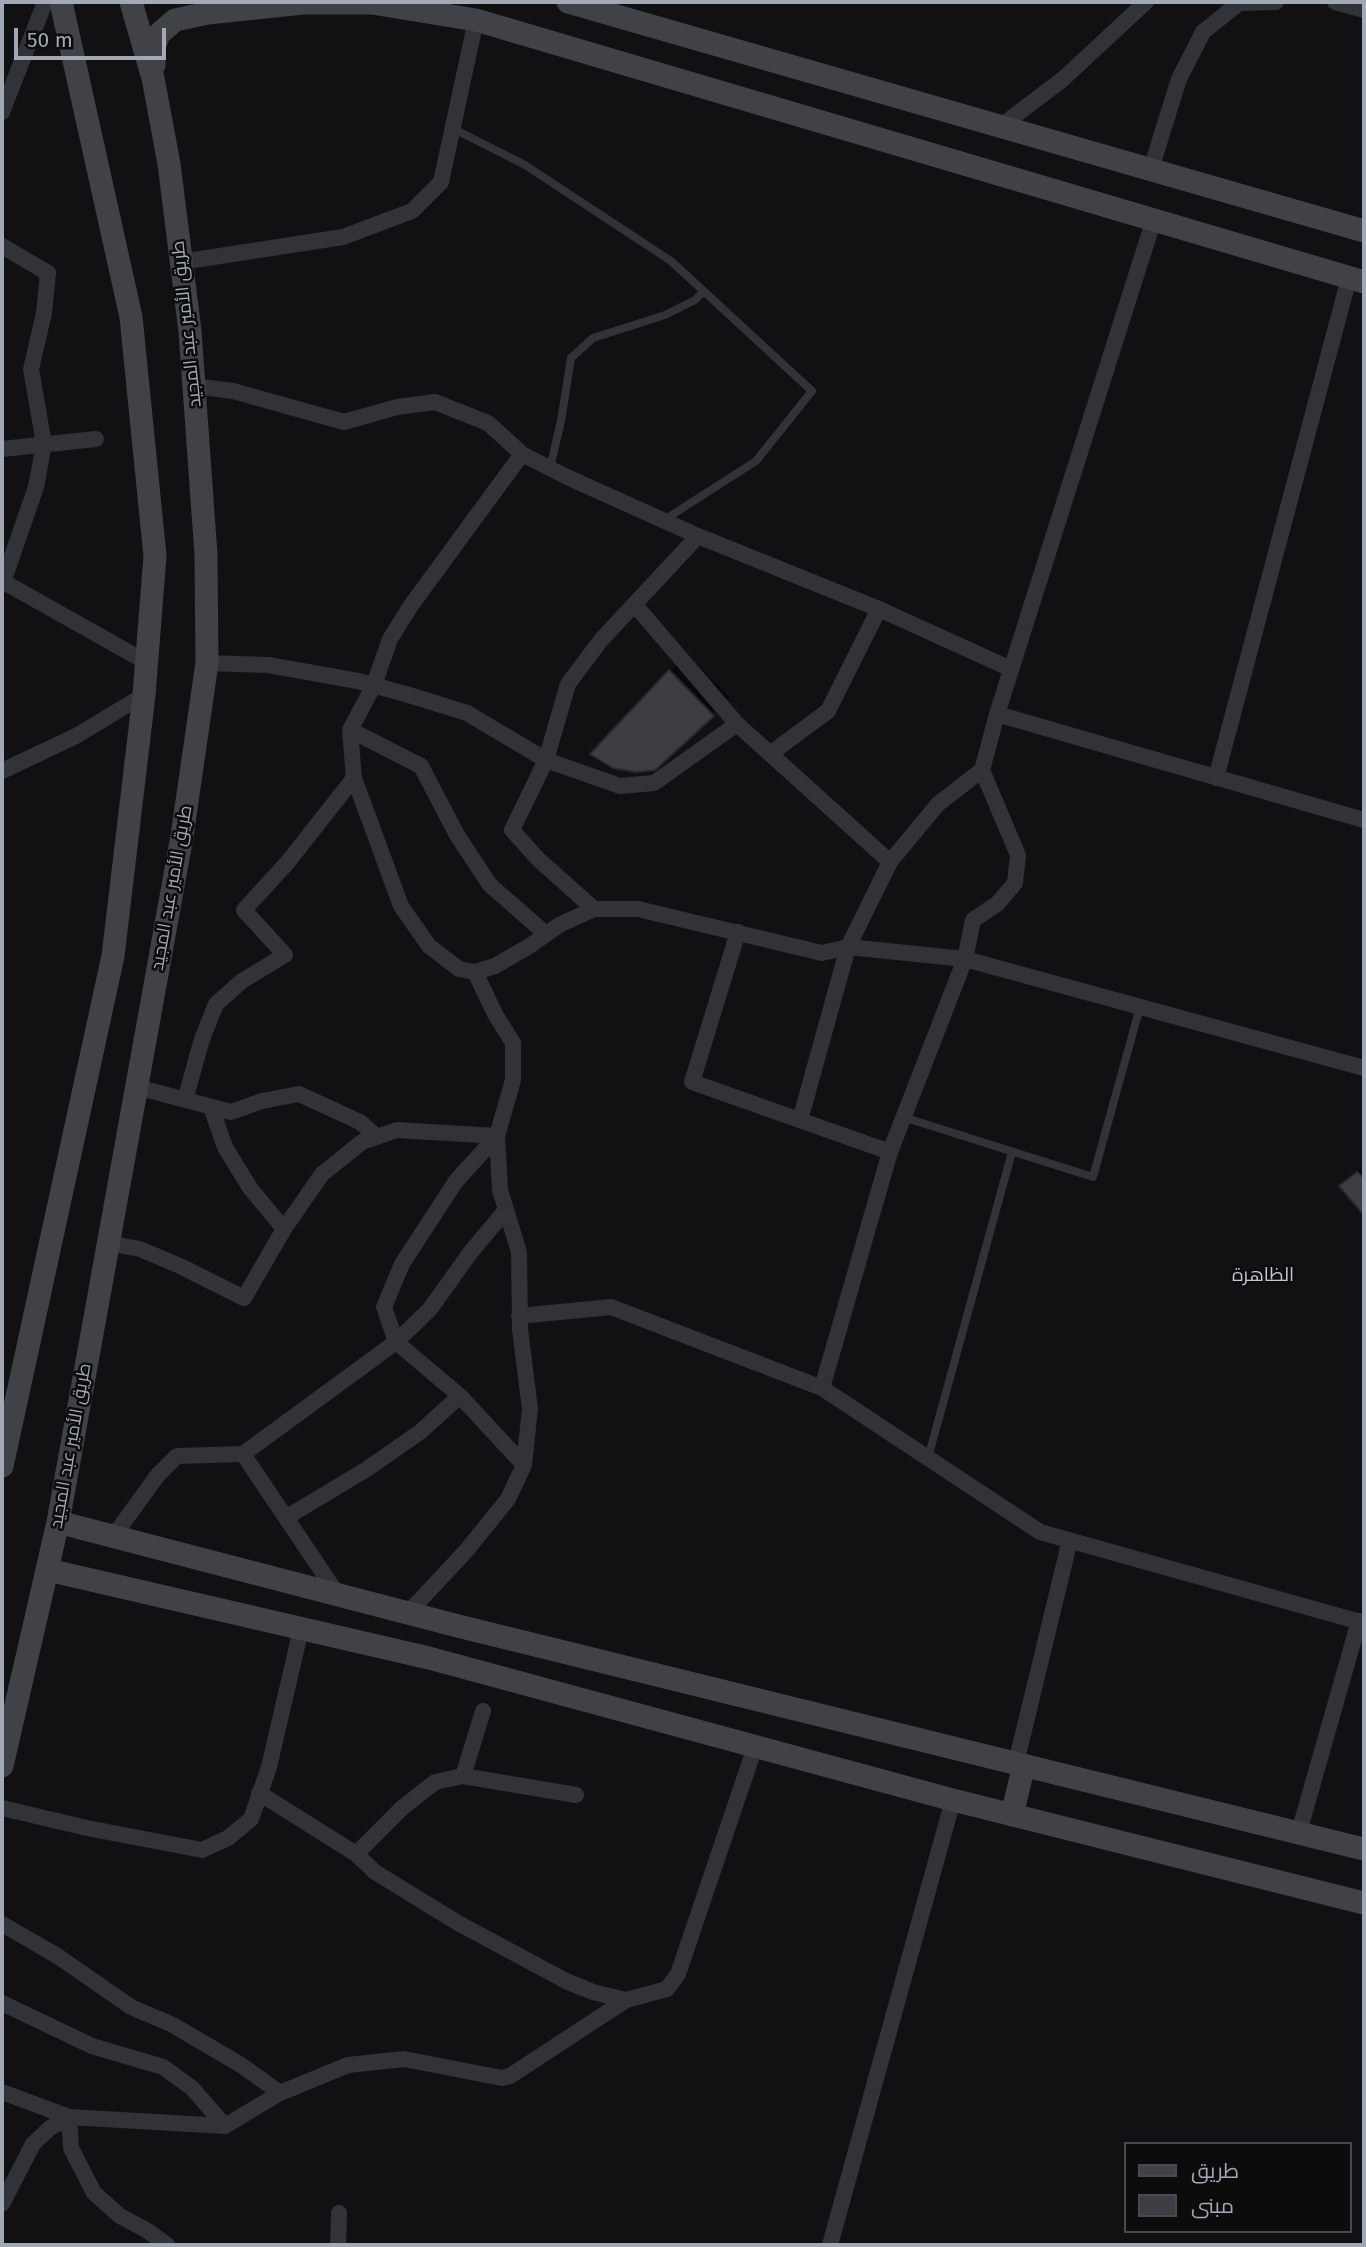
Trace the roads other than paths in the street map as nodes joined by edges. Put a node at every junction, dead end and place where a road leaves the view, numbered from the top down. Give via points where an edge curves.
1 (45, 2) edge
2 (61, 2) edge
3 (131, 2) edge
4 (568, 2) edge
5 (1146, 2) edge
6 (1276, 2) edge
7 (1335, 2) edge
8 (1364, 10) edge
9 (476, 20) junction
10 (153, 78) junction
11 (2, 112) edge
12 (1001, 126) junction
13 (452, 128) junction
14 (1152, 169) junction
15 (1153, 219) junction
16 (1364, 231) edge
17 (2, 246) edge
18 (181, 262) junction
19 (1357, 280) edge
20 (704, 291) junction
21 (194, 386) junction
22 (96, 439) dead end
23 (44, 444) junction
24 (2, 449) edge
25 (522, 454) junction
26 (550, 468) junction
27 (664, 520) junction
28 (698, 536) junction
29 (2, 581) edge
30 (635, 605) junction
31 (878, 609) junction
32 (146, 662) junction
33 (207, 663) junction
34 (1011, 669) junction
35 (374, 685) junction
36 (144, 695) junction
37 (997, 714) junction
38 (737, 724) junction
39 (349, 730) junction
40 (770, 754) junction
41 (547, 761) junction
42 (982, 770) junction
43 (2, 771) edge
44 (354, 778) junction
45 (1216, 778) junction
46 (1364, 820) edge
47 (890, 862) junction
48 (594, 909) junction
49 (738, 932) junction
50 (546, 934) junction
51 (848, 947) junction
52 (965, 959) junction
53 (475, 972) junction
54 (1140, 1007) junction
55 (1364, 1068) edge
56 (137, 1087) junction
57 (185, 1100) junction
58 (211, 1107) junction
59 (903, 1117) junction
60 (800, 1120) junction
61 (497, 1136) junction
62 (377, 1137) junction
63 (890, 1152) junction
64 (1012, 1152) junction
65 (506, 1210) junction
66 (284, 1229) junction
67 (108, 1242) junction
68 (519, 1316) junction
69 (396, 1342) junction
70 (822, 1388) junction
71 (460, 1396) junction
72 (6, 1429) edge
73 (243, 1454) junction
74 (928, 1458) junction
75 (524, 1465) junction
76 (2, 1466) edge
77 (287, 1517) junction
78 (58, 1522) junction
79 (113, 1537) junction
80 (1070, 1540) junction
81 (48, 1570) junction
82 (338, 1595) junction
83 (408, 1613) junction
84 (1362, 1622) edge
85 (301, 1629) junction
86 (483, 1711) dead end
87 (755, 1747) junction
88 (1020, 1764) junction
89 (2, 1766) edge
90 (463, 1776) junction
91 (259, 1793) junction
92 (576, 1795) dead end
93 (953, 1800) junction
94 (2, 1808) edge
95 (1012, 1815) junction
96 (1299, 1832) junction
97 (1364, 1849) edge
98 (356, 1854) junction
99 (1364, 1903) edge
100 (2, 1924) edge
101 (626, 2000) junction
102 (2, 2003) edge
103 (2, 2092) edge
104 (280, 2093) junction
105 (69, 2117) junction
106 (225, 2126) junction
107 (2, 2204) edge
108 (339, 2213) dead end
109 (167, 2245) edge
110 (338, 2245) edge
111 (830, 2245) edge

1 - 11 street
2 - 32 main road via 131,317 155,556
3 - 10 main road, طريق الأمير عبد المجيد
4 - 12 main road
5 - 12 street via 1063,79
6 - 14 street via 1239,3 1203,32 1179,79
7 - 8 street
9 - 10 main road via 372,3 303,3 208,13 175,20 159,34
9 - 13 street
9 - 15 main road
10 - 18 main road, طريق الأمير عبد المجيد
12 - 14 main road
13 - 18 street via 441,182 412,211 343,237
13 - 20 lane via 525,165 671,261
14 - 16 main road
15 - 19 main road
15 - 34 street
17 - 23 street via 48,272 31,369
18 - 21 main road, طريق الأمير عبد المجيد
19 - 45 street
20 - 26 lane via 665,315 593,338 571,358
20 - 27 lane via 812,391 756,461
21 - 25 street via 233,391 344,422 435,402 488,422
21 - 33 main road, طريق الأمير عبد المجيد via 206,555
22 - 23 street
23 - 24 street
23 - 29 street via 36,487
25 - 26 street
25 - 35 street via 412,604 390,639
26 - 27 street
27 - 28 street
28 - 30 street
28 - 31 street
29 - 32 street
30 - 38 street
30 - 41 street via 568,684
31 - 34 street
31 - 40 street via 828,711
32 - 36 main road
33 - 35 street via 268,665
33 - 56 main road, طريق الأمير عبد المجيد via 182,836
34 - 37 street
35 - 39 street
35 - 41 street via 467,713
36 - 43 street via 76,736
36 - 72 main road via 113,956
37 - 42 street
37 - 45 street
38 - 40 street
38 - 41 street via 654,783 621,786
39 - 44 street
39 - 50 street via 421,766 489,886
40 - 47 street
41 - 48 street via 512,830
42 - 47 street via 938,804
42 - 52 street via 1018,855 1014,883 997,904 973,920
44 - 53 street via 401,906 429,946 459,969
44 - 57 street via 244,910 285,955 242,981 216,1004
45 - 46 street
47 - 51 street
48 - 49 street via 638,909
48 - 50 street
49 - 51 street via 822,953
49 - 60 street via 692,1082
50 - 53 street via 495,966
51 - 52 street
51 - 60 street
52 - 54 street
52 - 59 street
53 - 61 street via 513,1043 513,1080
54 - 55 street
54 - 64 lane via 1093,1178
56 - 57 street
56 - 67 main road, طريق الأمير عبد المجيد
57 - 58 street
58 - 62 street via 231,1112 299,1094 360,1122
58 - 66 street via 231,1158
59 - 63 street
59 - 64 lane
60 - 63 street
61 - 62 street via 397,1130
61 - 65 street via 500,1190
61 - 69 street via 456,1181 402,1264 384,1307
62 - 66 street via 362,1142 322,1174
63 - 70 street
64 - 74 lane
65 - 68 street via 519,1252
65 - 69 street via 430,1309
66 - 67 street via 244,1298 140,1249
67 - 78 main road, طريق الأمير عبد المجيد
68 - 70 street via 611,1307
68 - 75 street via 530,1409
69 - 71 street
69 - 73 street
70 - 74 street
71 - 75 street
71 - 77 street via 420,1432
72 - 76 main road
73 - 77 street
73 - 79 street via 177,1456
74 - 80 street via 1040,1532
75 - 83 street via 508,1499
77 - 82 street
78 - 79 main road
78 - 81 main road, طريق الأمير عبد المجيد
79 - 82 main road
80 - 84 street
80 - 88 street
81 - 85 main road
81 - 89 main road, طريق الأمير عبد المجيد
82 - 83 main road
83 - 88 main road
84 - 96 street
85 - 87 main road via 429,1658
85 - 91 street
86 - 90 street
87 - 93 main road
87 - 101 street via 678,1974 667,1989
88 - 95 main road
88 - 96 main road
90 - 92 street
90 - 98 street via 435,1782
91 - 94 street via 251,1819 228,1838 202,1850
91 - 98 street
93 - 95 main road
93 - 111 street
95 - 99 main road
96 - 97 main road
98 - 101 street via 422,1902 542,1968 593,1992
100 - 104 street via 131,2007 173,2025
101 - 104 street via 510,2076 404,2059 348,2065
102 - 106 street via 92,2046 163,2067 192,2088
103 - 105 street
104 - 106 street
105 - 106 street
105 - 107 street via 33,2144
105 - 109 street via 71,2148 94,2193
108 - 110 street

